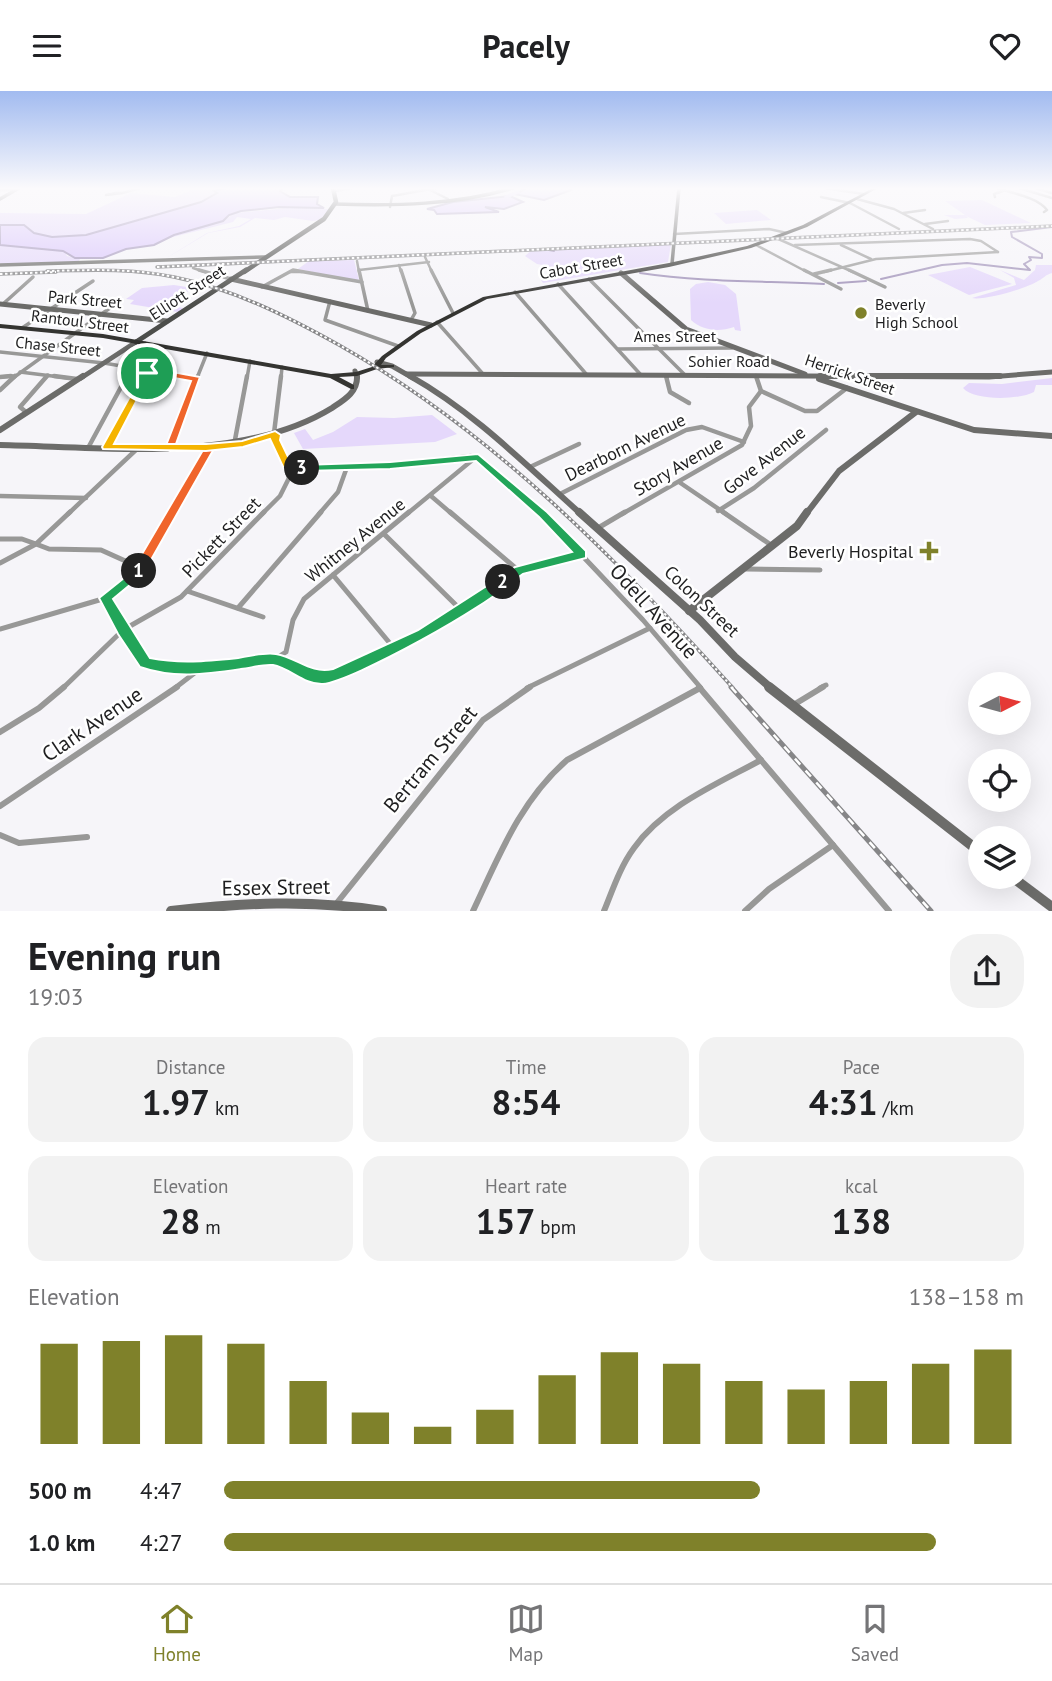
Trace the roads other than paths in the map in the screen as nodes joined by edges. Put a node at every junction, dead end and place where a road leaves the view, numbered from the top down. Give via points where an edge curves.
1 (313, 226) edge
2 (675, 226) edge
3 (802, 226) edge
4 (894, 226) edge
5 (928, 226) edge
6 (899, 229) dead end
7 (933, 229) dead end
8 (788, 233) junction
9 (674, 234) junction
10 (776, 238) junction
11 (756, 245) junction
12 (795, 245) junction
13 (840, 245) junction
14 (265, 257) junction
15 (425, 257) dead end
16 (872, 260) junction
17 (357, 261) dead end
18 (429, 262) junction
19 (673, 264) junction
20 (0, 265) edge
21 (399, 265) junction
22 (843, 267) junction
23 (193, 268) dead end
24 (359, 270) junction
25 (621, 273) junction
26 (814, 274) junction
27 (33, 277) dead end
28 (231, 279) junction
29 (589, 279) junction
30 (93, 281) dead end
31 (362, 282) junction
32 (558, 284) junction
33 (885, 287) dead end
34 (261, 288) junction
35 (841, 289) dead end
36 (514, 292) junction
37 (121, 300) dead end
38 (329, 304) junction
39 (1, 305) edge
40 (52, 309) junction
41 (368, 312) junction
42 (102, 313) junction
43 (453, 313) junction
44 (411, 320) junction
45 (167, 321) junction
46 (434, 323) junction
47 (0, 326) edge
48 (22, 328) junction
49 (73, 333) junction
50 (136, 342) junction
51 (145, 344) junction
52 (398, 346) junction
53 (659, 348) junction
54 (734, 348) junction
55 (617, 349) junction
56 (0, 352) edge
57 (207, 353) junction
58 (41, 357) junction
59 (251, 360) junction
60 (379, 362) junction
61 (104, 363) junction
62 (282, 366) junction
63 (392, 366) joint
64 (131, 367) junction
65 (787, 367) junction
66 (150, 371) junction
67 (19, 372) junction
68 (1052, 372) edge
69 (322, 373) junction
70 (354, 373) junction
71 (404, 373) junction
72 (483, 374) junction
73 (48, 375) junction
74 (587, 375) junction
75 (641, 375) junction
76 (666, 375) junction
77 (685, 375) junction
78 (756, 375) junction
79 (14, 376) junction
80 (331, 376) junction
81 (786, 376) junction
82 (812, 376) junction
83 (839, 376) junction
84 (0, 377) edge
85 (78, 379) junction
86 (196, 379) junction
87 (836, 384) junction
88 (351, 387) junction
89 (847, 388) junction
90 (0, 390) edge
91 (761, 391) junction
92 (344, 400) junction
93 (690, 404) dead end
94 (916, 412) junction
95 (27, 413) junction
96 (0, 430) edge
97 (826, 430) dead end
98 (275, 435) junction
99 (1052, 436) edge
100 (744, 442) junction
101 (579, 444) dead end
102 (0, 445) edge
103 (234, 445) junction
104 (107, 447) junction
105 (210, 447) junction
106 (88, 448) junction
107 (139, 448) junction
108 (170, 448) junction
109 (477, 457) junction
110 (347, 467) junction
111 (288, 468) junction
112 (530, 468) junction
113 (679, 482) junction
114 (559, 495) junction
115 (0, 496) edge
116 (431, 496) junction
117 (86, 498) junction
118 (718, 511) junction
119 (597, 529) junction
120 (384, 534) junction
121 (0, 540) edge
122 (36, 544) junction
123 (771, 545) junction
124 (581, 554) junction
125 (0, 563) edge
126 (141, 568) junction
127 (741, 569) junction
128 (820, 570) dead end
129 (519, 571) junction
130 (333, 575) junction
131 (187, 591) junction
132 (106, 598) junction
133 (238, 608) junction
134 (461, 610) junction
135 (689, 611) junction
136 (262, 617) dead end
137 (650, 628) junction
138 (0, 629) edge
139 (123, 630) junction
140 (393, 648) junction
141 (274, 659) junction
142 (201, 668) junction
143 (826, 685) dead end
144 (700, 688) junction
145 (791, 706) junction
146 (0, 732) edge
147 (761, 760) junction
148 (0, 806) edge
149 (0, 835) edge
150 (87, 837) dead end
151 (968, 843) edge
152 (833, 845) junction
153 (1028, 889) edge
154 (335, 904) junction
155 (318, 907) edge
156 (1052, 907) edge
157 (171, 911) edge
158 (382, 911) edge
159 (473, 911) edge
160 (604, 911) edge
161 (745, 911) edge
162 (889, 911) edge

1 - 14 main road, Elliott Street
2 - 9 main road
3 - 8 highway, Cabot Street
4 - 6 street
5 - 7 street
8 - 9 street via 769,229
8 - 10 highway, Cabot Street
9 - 19 main road
10 - 11 highway, Cabot Street
10 - 12 street
11 - 19 highway, Cabot Street
11 - 26 street
12 - 13 street
12 - 22 street
13 - 16 street
13 - 16 street via 973,239 998,252
14 - 20 main road
14 - 28 main road, Elliott Street
15 - 18 street
16 - 22 street
17 - 24 street
18 - 21 street
18 - 43 street
19 - 25 highway, Cabot Street
21 - 24 street
21 - 44 street via 415,313
22 - 26 street
22 - 33 street
23 - 28 street
24 - 31 street
25 - 29 highway, Cabot Street
25 - 54 main road, Herrick Street via 680,326
26 - 35 street
27 - 39 street
28 - 34 main road
28 - 45 main road, Elliott Street
29 - 32 highway, Cabot Street
29 - 53 street
30 - 40 street
31 - 34 street via 293,270
31 - 41 street
32 - 36 highway, Cabot Street
32 - 55 street
34 - 38 main road
36 - 43 highway, Cabot Street via 485,297
36 - 74 street
37 - 42 street
38 - 41 main road
38 - 52 street via 325,320
39 - 40 main road, Park Street
40 - 42 main road, Park Street
40 - 48 street
41 - 44 main road
42 - 45 main road, Park Street
42 - 49 street
43 - 46 highway, Cabot Street
44 - 46 main road
45 - 50 main road, Elliott Street
46 - 52 highway, Cabot Street
46 - 72 street
47 - 48 highway, Rantoul Street
48 - 49 highway, Rantoul Street
49 - 50 highway, Rantoul Street
49 - 58 street
50 - 51 highway, Rantoul Street
50 - 61 main road, Elliott Street
51 - 57 highway, Rantoul Street
51 - 64 street
52 - 60 highway, Cabot Street
53 - 54 street, Ames Street
53 - 55 street, Ames Street
53 - 77 street
54 - 65 main road, Herrick Street
55 - 75 street
56 - 58 street, Chase Street
57 - 59 highway, Rantoul Street
57 - 86 street
58 - 61 street, Chase Street
58 - 67 street
59 - 62 highway, Rantoul Street
59 - 103 street
60 - 63 highway
60 - 70 highway, Cabot Street
60 - 71 main road, Colon Street
61 - 64 street, Chase Street
61 - 85 main road, Elliott Street
62 - 69 highway, Rantoul Street
62 - 98 street
63 - 71 main road, Colon Street
64 - 66 street, Chase Street
64 - 106 street
65 - 81 main road
65 - 82 main road, Herrick Street
66 - 86 street, Chase Street
66 - 104 street
67 - 73 street
67 - 79 street
68 - 83 main road, Sohier Road via 989,377
69 - 70 highway, Rantoul Street
69 - 80 highway, Rantoul Street
70 - 80 highway, Rantoul Street
70 - 88 main road
70 - 92 main road via 355,389
71 - 72 main road, Sohier Road
71 - 112 main road, Colon Street via 453,402
72 - 74 main road, Sohier Road
73 - 85 street
73 - 95 street via 20,407
74 - 75 main road, Sohier Road
75 - 76 main road, Sohier Road
76 - 77 main road, Sohier Road
76 - 93 street via 670,392
77 - 78 main road, Sohier Road
78 - 81 main road, Sohier Road
78 - 91 street
79 - 84 street
79 - 90 street
80 - 88 highway
81 - 82 main road, Sohier Road
82 - 83 main road, Sohier Road
82 - 87 main road, Herrick Street
83 - 87 main road
85 - 95 main road, Elliott Street
86 - 108 street
87 - 89 main road, Herrick Street
88 - 92 main road
89 - 91 street via 809,412
89 - 94 main road, Herrick Street
91 - 100 street, Story Avenue via 750,407 751,426
92 - 98 main road via 317,419
94 - 99 main road, Herrick Street via 974,430
94 - 123 main road via 839,471 797,526
95 - 96 main road, Elliott Street
97 - 118 street, Gove Avenue
98 - 103 main road
98 - 111 street
100 - 113 street, Story Avenue
100 - 114 street, Dearborn Avenue via 702,427 686,430
101 - 112 street
102 - 106 main road
103 - 105 main road
104 - 106 main road
104 - 107 main road
105 - 108 main road
105 - 126 street
107 - 108 main road
107 - 117 street
109 - 110 street
109 - 116 street, Whitney Avenue
109 - 124 street, Odell Avenue
110 - 111 street
110 - 133 street via 338,492
111 - 131 street, Pickett Street via 288,482 280,496
112 - 114 main road, Colon Street
113 - 118 street
113 - 119 street, Story Avenue
114 - 119 main road, Colon Street
115 - 117 street
116 - 120 street, Whitney Avenue
116 - 129 street
117 - 122 street
118 - 123 street
119 - 135 main road, Colon Street
120 - 130 street, Whitney Avenue
120 - 134 street
121 - 122 street
122 - 125 street
122 - 126 street via 46,549 108,552
123 - 127 main road
124 - 129 street
124 - 137 street, Odell Avenue
126 - 132 street
127 - 128 street
127 - 135 main road
129 - 134 street
130 - 140 street
130 - 141 street, Whitney Avenue via 299,607 286,652
131 - 133 street
131 - 139 street, Pickett Street
132 - 138 street
132 - 139 street
133 - 136 street
134 - 140 street
135 - 145 main road, Colon Street
137 - 144 street, Odell Avenue
137 - 154 street, Bertram Street via 522,689 483,720
139 - 142 street via 145,663
139 - 146 street, Pickett Street via 60,692
140 - 141 street via 323,677
141 - 142 street
142 - 148 street, Clark Avenue
143 - 145 street
144 - 147 street, Odell Avenue
144 - 159 street via 547,774 528,800
145 - 151 main road, Colon Street
147 - 152 street, Odell Avenue
147 - 160 street via 650,830 624,863
149 - 150 street via 19,843
152 - 161 street
152 - 162 street, Odell Avenue
153 - 156 main road
154 - 155 main road, Essex Street
154 - 158 main road, Essex Street
155 - 157 main road, Essex Street via 218,906

